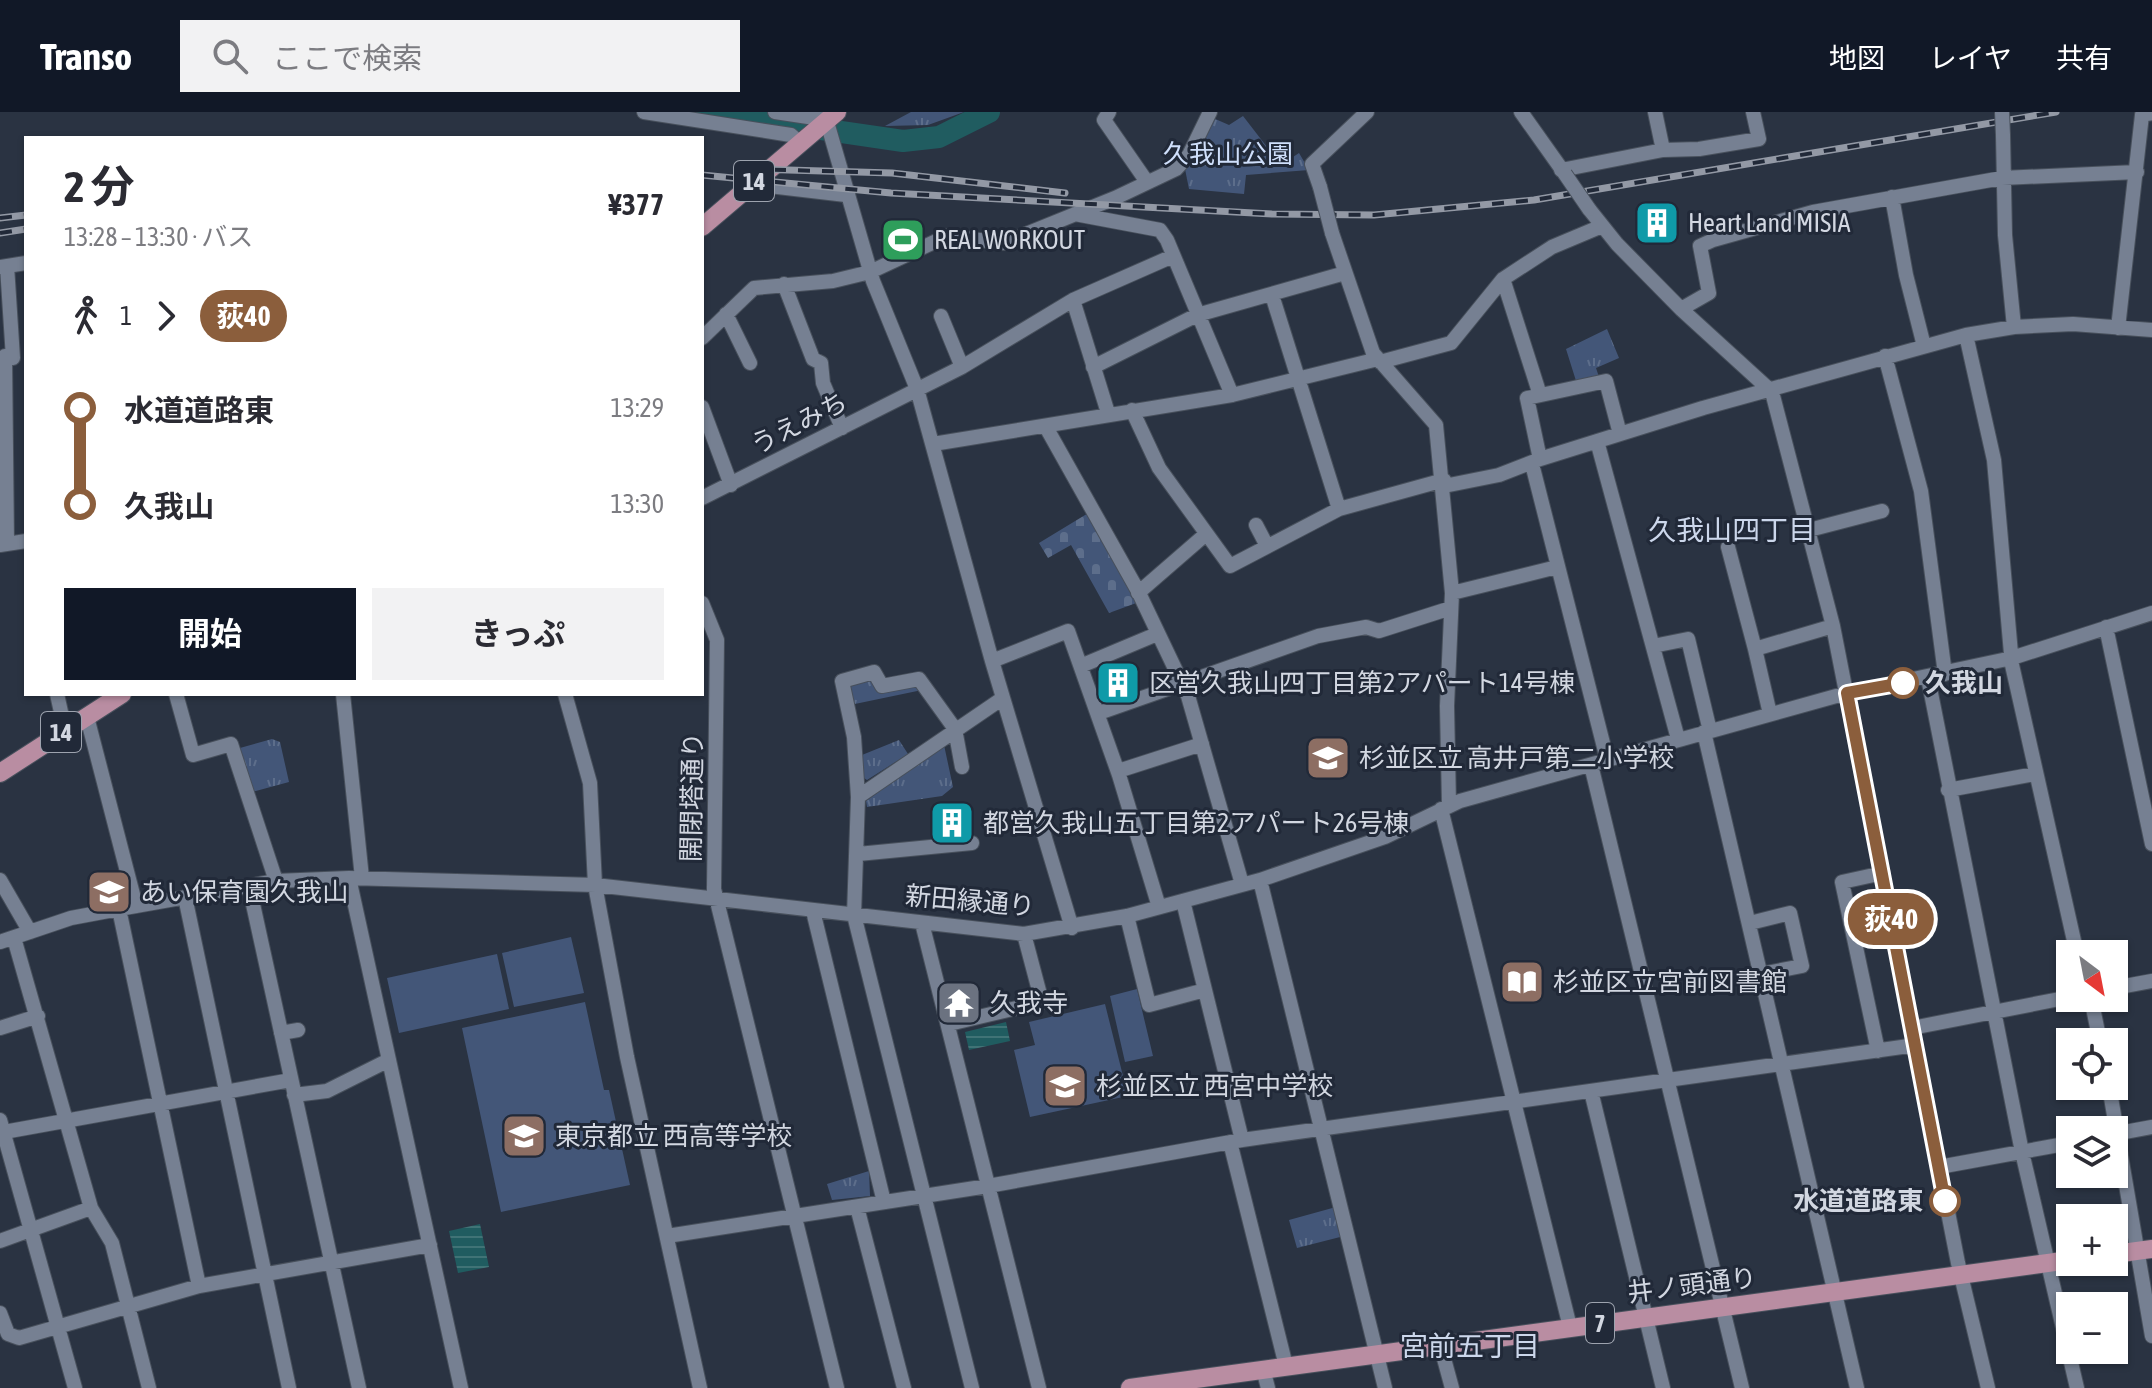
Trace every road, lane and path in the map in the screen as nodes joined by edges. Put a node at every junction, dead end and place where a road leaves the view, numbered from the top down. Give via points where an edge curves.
1 (644, 112) edge
2 (775, 112) edge
3 (1109, 112) edge
4 (1210, 112) edge
5 (1367, 112) edge
6 (1521, 112) edge
7 (1655, 112) edge
8 (1753, 112) edge
9 (2002, 112) edge
10 (2152, 113) edge
11 (828, 118) edge
12 (803, 139) junction
13 (1663, 150) junction
14 (1563, 172) junction
15 (2137, 172) junction
16 (2002, 178) junction
17 (1147, 182) junction
18 (751, 184) junction
19 (846, 195) junction
20 (1892, 197) junction
21 (1071, 213) junction
22 (704, 225) edge
23 (1602, 226) junction
24 (1173, 256) junction
25 (24, 263) edge
26 (4, 266) edge
27 (870, 272) junction
28 (1345, 273) junction
29 (1503, 279) junction
30 (784, 284) junction
31 (1272, 295) junction
32 (1073, 300) junction
33 (1681, 309) junction
34 (726, 314) junction
35 (1197, 315) junction
36 (941, 316) dead end
37 (2014, 327) junction
38 (2118, 328) junction
39 (2152, 330) edge
40 (1966, 335) junction
41 (704, 336) edge
42 (1924, 346) junction
43 (1885, 356) junction
44 (11, 358) edge
45 (1379, 361) junction
46 (750, 363) dead end
47 (962, 367) junction
48 (1093, 367) junction
49 (1301, 379) junction
50 (917, 389) junction
51 (1768, 389) junction
52 (1232, 395) junction
53 (1540, 395) junction
54 (1132, 410) junction
55 (704, 412) edge
56 (1108, 413) junction
57 (1046, 427) junction
58 (842, 428) junction
59 (1620, 434) junction
60 (1597, 441) junction
61 (933, 444) junction
62 (1536, 461) junction
63 (1444, 483) junction
64 (731, 485) junction
65 (704, 497) edge
66 (1339, 509) junction
67 (1882, 511) dead end
68 (1256, 525) dead end
69 (1809, 530) junction
70 (1206, 534) junction
71 (3, 545) edge
72 (24, 546) edge
73 (1267, 546) junction
74 (1728, 547) dead end
75 (1557, 567) junction
76 (1138, 593) junction
77 (1452, 601) junction
78 (704, 608) edge
79 (2152, 613) edge
80 (1833, 626) junction
81 (2106, 627) junction
82 (1157, 634) junction
83 (1653, 646) junction
84 (1755, 649) junction
85 (2012, 658) junction
86 (992, 661) junction
87 (1083, 665) junction
88 (1945, 674) junction
89 (1928, 678) junction
90 (1182, 682) junction
91 (1847, 693) junction
92 (57, 696) edge
93 (118, 696) edge
94 (177, 696) edge
95 (343, 696) edge
96 (566, 696) edge
97 (1003, 698) junction
98 (1099, 713) junction
99 (1770, 714) junction
100 (87, 717) junction
101 (955, 729) junction
102 (65, 730) junction
103 (1707, 732) junction
104 (1678, 739) junction
105 (1202, 744) junction
106 (1607, 759) junction
107 (1591, 765) junction
108 (962, 767) dead end
109 (1118, 771) junction
110 (0, 773) edge
111 (2035, 774) junction
112 (1948, 790) junction
113 (858, 797) junction
114 (1445, 807) junction
115 (972, 843) dead end
116 (2152, 844) edge
117 (858, 854) junction
118 (1883, 873) junction
119 (356, 878) junction
120 (0, 880) edge
121 (1260, 880) junction
122 (276, 881) junction
123 (1242, 884) junction
124 (595, 885) junction
125 (249, 886) junction
126 (185, 897) junction
127 (718, 899) junction
128 (1183, 901) junction
129 (136, 906) junction
130 (1159, 907) junction
131 (119, 909) junction
132 (813, 911) junction
133 (854, 915) junction
134 (1127, 916) junction
135 (922, 923) junction
136 (1750, 923) junction
137 (1072, 928) junction
138 (30, 932) junction
139 (1024, 934) junction
140 (7, 940) edge
141 (2074, 940) edge
142 (1761, 974) junction
143 (2152, 981) edge
144 (2128, 985) edge
145 (1205, 990) junction
146 (2056, 1000) edge
147 (1995, 1012) junction
148 (38, 1016) junction
149 (949, 1024) junction
150 (0, 1028) edge
151 (1912, 1028) junction
152 (298, 1030) dead end
153 (281, 1033) junction
154 (1916, 1045) junction
155 (1878, 1051) junction
156 (389, 1060) junction
157 (1782, 1064) junction
158 (1667, 1081) junction
159 (292, 1087) junction
160 (1591, 1091) junction
161 (226, 1093) junction
162 (1515, 1102) junction
163 (161, 1104) junction
164 (66, 1121) junction
165 (1, 1125) edge
166 (2152, 1127) edge
167 (1320, 1129) junction
168 (2128, 1132) edge
169 (1236, 1141) junction
170 (2056, 1146) edge
171 (2022, 1152) junction
172 (1939, 1167) junction
173 (988, 1186) junction
174 (2128, 1186) edge
175 (924, 1196) junction
176 (884, 1202) junction
177 (857, 1207) junction
178 (91, 1208) junction
179 (795, 1216) junction
180 (32, 1230) junction
181 (667, 1236) junction
182 (0, 1241) edge
183 (430, 1245) junction
184 (2143, 1250) edge
185 (2056, 1261) edge
186 (2048, 1262) junction
187 (331, 1263) junction
188 (1961, 1274) junction
189 (264, 1276) junction
190 (199, 1286) junction
191 (1837, 1292) junction
192 (127, 1306) junction
193 (1722, 1307) junction
194 (0, 1313) edge
195 (1645, 1317) junction
196 (58, 1327) junction
197 (1570, 1327) junction
198 (4, 1334) edge
199 (2152, 1336) edge
200 (1440, 1344) junction
201 (1377, 1354) junction
202 (1286, 1366) junction
203 (1263, 1369) junction
204 (1208, 1382) edge
205 (1139, 1387) edge
206 (75, 1388) edge
207 (149, 1388) edge
208 (289, 1388) edge
209 (359, 1388) edge
210 (461, 1388) edge
211 (700, 1388) edge
212 (837, 1388) edge
213 (904, 1388) edge
214 (972, 1388) edge
215 (1039, 1388) edge
216 (1268, 1388) edge
217 (1385, 1388) edge
218 (1452, 1388) edge
219 (1663, 1388) edge
220 (1742, 1388) edge
221 (1857, 1388) edge
222 (1988, 1388) edge
223 (2077, 1388) edge

1 - 12 street
2 - 11 street
3 - 17 street via 1104,120
4 - 17 street via 1189,155 1176,169
5 - 28 street, bridge via 1312,164
6 - 14 street
7 - 13 street
8 - 13 street via 1759,139
9 - 16 street, bridge
10 - 15 street via 2142,115
11 - 12 main road, 14
11 - 19 street
12 - 18 main road, 14
13 - 14 street
14 - 23 street, bridge
15 - 16 street
15 - 38 street
16 - 20 street
16 - 37 street
17 - 21 street
18 - 19 street
18 - 22 main road, 14
19 - 27 street
20 - 33 street via 1813,212 1700,246 1709,293
20 - 42 street
21 - 24 street via 1160,230
21 - 27 street via 1004,243 962,235 937,238
23 - 29 street via 1552,247
23 - 33 street
24 - 32 street, うえみち
24 - 35 street
25 - 26 street
26 - 44 street
27 - 30 street
27 - 50 street
28 - 31 street
28 - 45 street
29 - 45 street via 1451,343
29 - 53 street
30 - 34 street via 754,288
30 - 58 street via 813,359 821,363 823,383
31 - 35 street
31 - 49 street
32 - 47 street, うえみち
32 - 48 street
33 - 51 street
34 - 41 street
34 - 46 street
35 - 48 street
35 - 52 street
36 - 47 street
37 - 38 street
37 - 40 street
38 - 39 street
40 - 42 street
40 - 85 street via 1994,460
42 - 43 street
43 - 51 street
43 - 88 street via 1921,491
44 - 71 street
45 - 49 street
45 - 63 street via 1435,420
47 - 50 street, うえみち
48 - 56 street
49 - 52 street
49 - 66 street
50 - 58 street, うえみち
50 - 61 street
51 - 59 street
51 - 69 street
52 - 54 street
53 - 59 street via 1606,381
53 - 62 street via 1527,398
54 - 56 street
54 - 70 street via 1159,468
55 - 64 street
56 - 57 street
57 - 61 street
57 - 76 street
58 - 64 street, うえみち
59 - 60 street
60 - 62 street
60 - 83 street
61 - 86 street
62 - 63 street via 1499,475
62 - 75 street
63 - 66 street
63 - 77 street
64 - 65 street, うえみち
66 - 73 street
67 - 69 street
68 - 73 street
69 - 80 street
70 - 73 street via 1230,566
70 - 76 street
71 - 72 street
74 - 84 street
75 - 77 street
75 - 106 street
76 - 82 street
77 - 90 street via 1379,631 1366,627 1318,636
77 - 114 street
78 - 127 street, 開閉塔通り via 717,640
79 - 81 street, 新田縁通り
80 - 84 street
80 - 91 street
81 - 85 street, 新田縁通り
81 - 116 street
82 - 87 street
82 - 90 street
83 - 103 street via 1688,639
83 - 104 street
84 - 99 street
85 - 88 street, 新田縁通り
85 - 111 street
86 - 87 street via 1068,631
86 - 97 street
87 - 98 street
88 - 89 street, 新田縁通り
89 - 91 street, 新田縁通り
89 - 112 street
90 - 98 street
90 - 105 street
91 - 99 street, 新田縁通り
91 - 118 street
92 - 102 street
93 - 100 main road, 14
94 - 122 street via 193,755 231,744
95 - 119 street
96 - 124 street via 590,783
97 - 101 street
97 - 137 street
98 - 109 street
99 - 103 street, 新田縁通り
100 - 102 main road, 14
100 - 129 street
101 - 108 street
101 - 113 street
101 - 113 street via 919,679 882,686 874,672 842,681 854,737
102 - 110 main road, 14
103 - 104 street, 新田縁通り
103 - 136 street
104 - 106 street, 新田縁通り
105 - 109 street
105 - 123 street
106 - 107 street, 新田縁通り
107 - 114 street, 新田縁通り
107 - 158 street
109 - 130 street
111 - 112 street
111 - 141 street
112 - 147 street
113 - 117 street
114 - 121 street, 新田縁通り via 1385,837
114 - 162 street
115 - 117 street
117 - 133 street
118 - 151 street
118 - 155 street via 1842,882
119 - 122 street, 新田縁通り
119 - 124 street, 新田縁通り
119 - 156 street
120 - 138 street
121 - 123 street, 新田縁通り
121 - 167 street
122 - 125 street, 新田縁通り
123 - 128 street, 新田縁通り
124 - 127 street, 新田縁通り
124 - 181 street
125 - 126 street, 新田縁通り
125 - 153 street
126 - 129 street, 新田縁通り
126 - 161 street
127 - 132 street, 新田縁通り
127 - 179 street, 開閉塔通り
128 - 130 street, 新田縁通り
128 - 145 street
129 - 131 street, 新田縁通り
130 - 134 street, 新田縁通り
131 - 138 street, 新田縁通り
131 - 163 street
132 - 133 street, 新田縁通り
132 - 176 street
133 - 135 street, 新田縁通り
133 - 175 street
134 - 137 street, 新田縁通り
134 - 145 street via 1149,1005
135 - 139 street, 新田縁通り
135 - 149 street
136 - 142 street
136 - 142 street via 1790,913 1802,966
137 - 139 street, 新田縁通り
138 - 140 street, 新田縁通り
139 - 149 street via 1042,1002
140 - 148 street
142 - 157 street
143 - 144 street
145 - 169 street
146 - 147 street
147 - 151 street
147 - 171 street
148 - 150 street
148 - 164 street
149 - 173 street
151 - 154 street
152 - 153 street
153 - 159 street
154 - 155 street
154 - 172 street
155 - 157 street
156 - 159 street via 327,1091
156 - 183 street
157 - 158 street
157 - 191 street
158 - 160 street
158 - 193 street
159 - 161 street
159 - 187 street
160 - 162 street
160 - 195 street
161 - 163 street
161 - 189 street
162 - 167 street
162 - 197 street
163 - 164 street
163 - 190 street
164 - 165 street
164 - 178 street
165 - 180 street
166 - 168 street
167 - 169 street
167 - 201 street
169 - 173 street
169 - 202 street
170 - 171 street
171 - 172 street
171 - 186 street
172 - 188 street
173 - 175 street
173 - 215 street
174 - 184 street
175 - 176 street
175 - 214 street
176 - 177 street
177 - 179 street
177 - 213 street
178 - 180 street
178 - 192 street via 112,1243
179 - 181 street
179 - 212 street, 開閉塔通り
180 - 182 street
180 - 196 street
181 - 211 street
183 - 187 street
183 - 210 street
184 - 199 street
185 - 186 main road, 井ノ頭通り / 7
186 - 188 main road, 井ノ頭通り / 7
186 - 223 street
187 - 189 street
187 - 209 street
188 - 191 main road, 井ノ頭通り / 7
188 - 222 street
189 - 190 street
189 - 208 street
190 - 192 street
191 - 193 main road, 井ノ頭通り / 7
191 - 221 street
192 - 196 street
192 - 207 street
193 - 195 main road, 井ノ頭通り / 7
193 - 220 street
194 - 198 street
195 - 197 main road, 井ノ頭通り / 7
195 - 219 street
196 - 198 street via 19,1338
196 - 206 street
197 - 200 main road, 井ノ頭通り / 7
200 - 201 main road, 井ノ頭通り / 7
200 - 218 street
201 - 202 main road, 井ノ頭通り / 7
201 - 217 street
202 - 203 main road, 井ノ頭通り / 7
203 - 204 main road, 井ノ頭通り / 7
203 - 216 street
204 - 205 main road, 井ノ頭通り / 7

